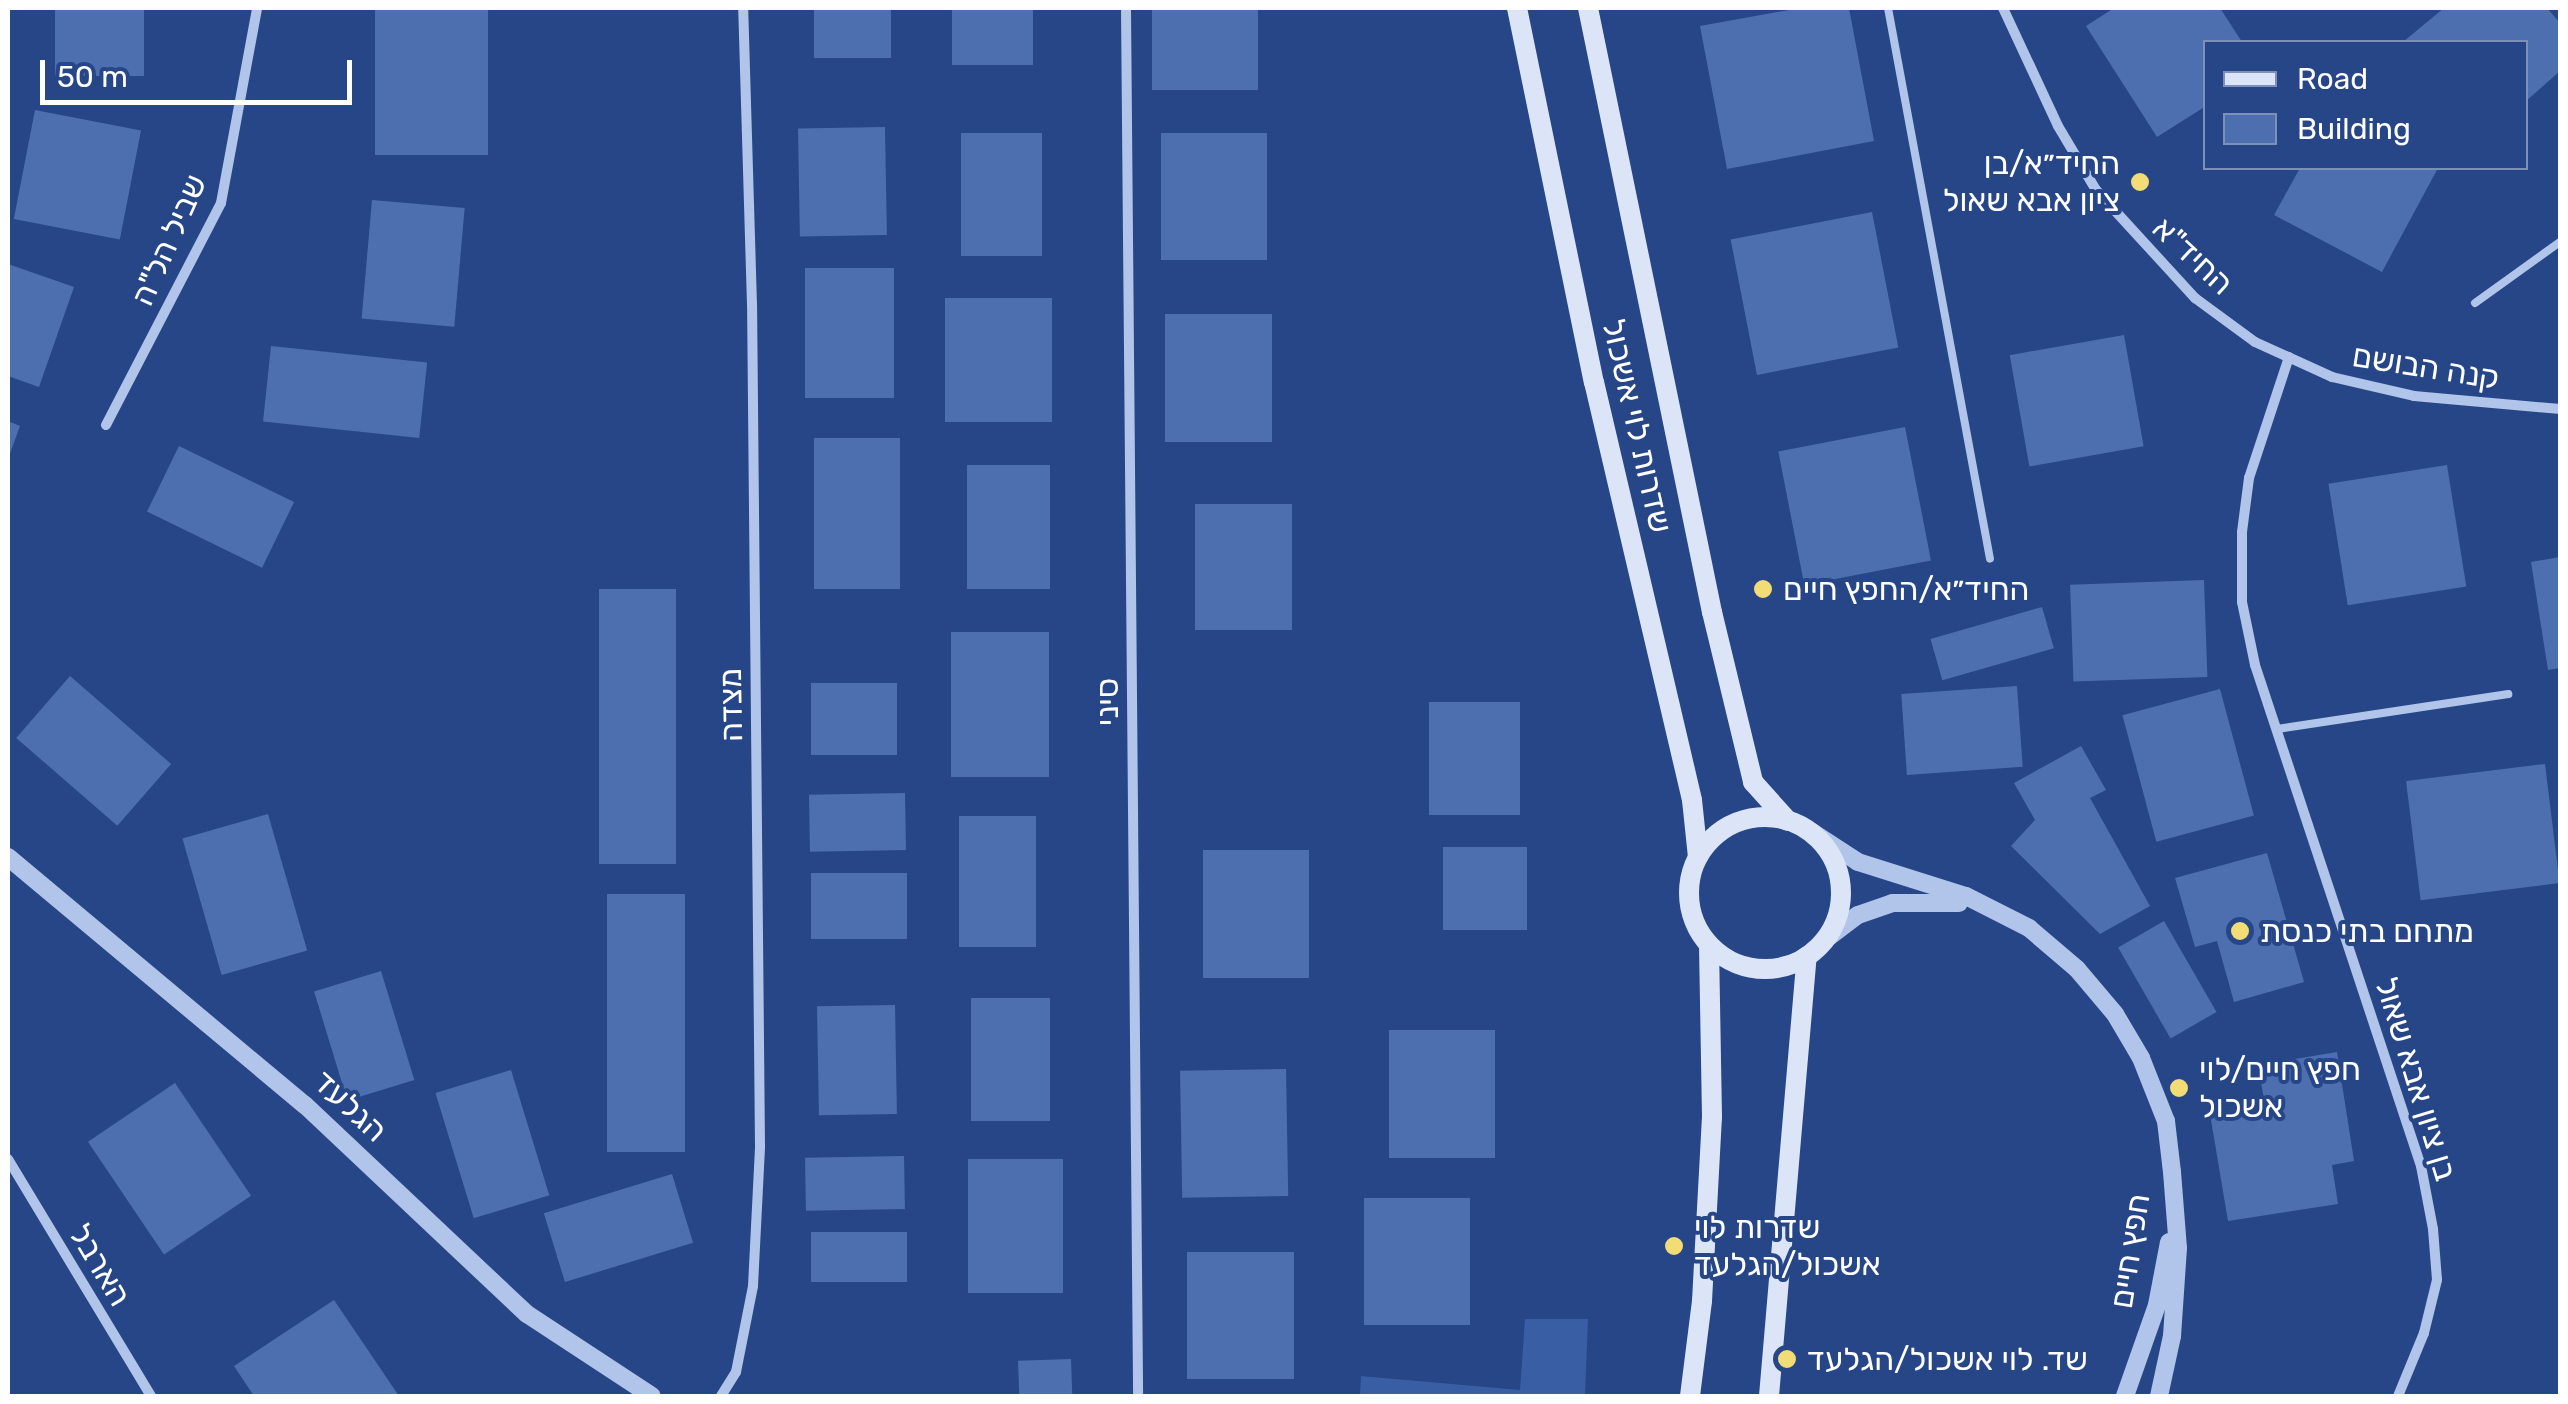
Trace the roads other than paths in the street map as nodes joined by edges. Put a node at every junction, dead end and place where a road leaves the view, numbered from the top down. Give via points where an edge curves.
1 (256, 8) edge
2 (743, 8) edge
3 (1126, 8) edge
4 (1518, 8) edge
5 (1588, 8) edge
6 (1888, 8) edge
7 (2003, 8) edge
8 (2560, 242) edge
9 (2475, 303) dead end
10 (2288, 358) junction
11 (2560, 409) edge
12 (106, 425) dead end
13 (1990, 559) dead end
14 (2508, 694) dead end
15 (2277, 729) junction
16 (1788, 820) junction
17 (1812, 832) junction
18 (1698, 857) junction
19 (8, 858) edge
20 (1985, 906) junction
21 (1826, 938) junction
22 (1710, 946) junction
23 (1807, 957) junction
24 (8, 1159) edge
25 (2172, 1172) junction
26 (626, 1389) edge
27 (150, 1396) edge
28 (652, 1396) edge
29 (721, 1396) edge
30 (1138, 1396) edge
31 (1690, 1396) edge
32 (1769, 1396) edge
33 (2125, 1396) edge
34 (2160, 1396) edge
35 (2398, 1396) edge

1 - 12 street, שביל הל"ה via 221,203
2 - 29 street, מצדה via 760,1147 753,1286 736,1372
3 - 30 street, סיני
4 - 18 main road, שדרות לוי אשכול via 1594,382 1692,800
5 - 16 main road, שדרות לוי אשכול via 1749,763 1754,782
6 - 13 lane
7 - 10 street, החיד"א via 2096,190 2195,298
8 - 9 lane
10 - 11 street, קנה הבושם via 2332,377 2414,396
10 - 15 street, בן ציון אבא שאול via 2249,478 2242,532 2242,602
14 - 15 lane
15 - 35 street, בן ציון אבא שאול via 2421,1166 2433,1229 2437,1280
16 - 17 main road
16 - 18 main road via 1736,823
17 - 20 street, חפץ חיים via 1858,862
17 - 21 main road via 1828,850 1842,894
18 - 22 main road via 1689,903
19 - 26 street, הגלעד via 305,1104 527,1314
20 - 21 street, חפץ חיים via 1892,902
20 - 25 street, חפץ חיים via 2029,928 2115,1014 2166,1121
21 - 23 main road
22 - 23 main road via 1756,969 1783,968
22 - 31 main road via 1711,1136
23 - 32 main road
24 - 27 street, הארבל
25 - 33 street, חפץ חיים via 2157,1305
25 - 34 street, חפץ חיים via 2176,1283
26 - 28 street, הגלעד

